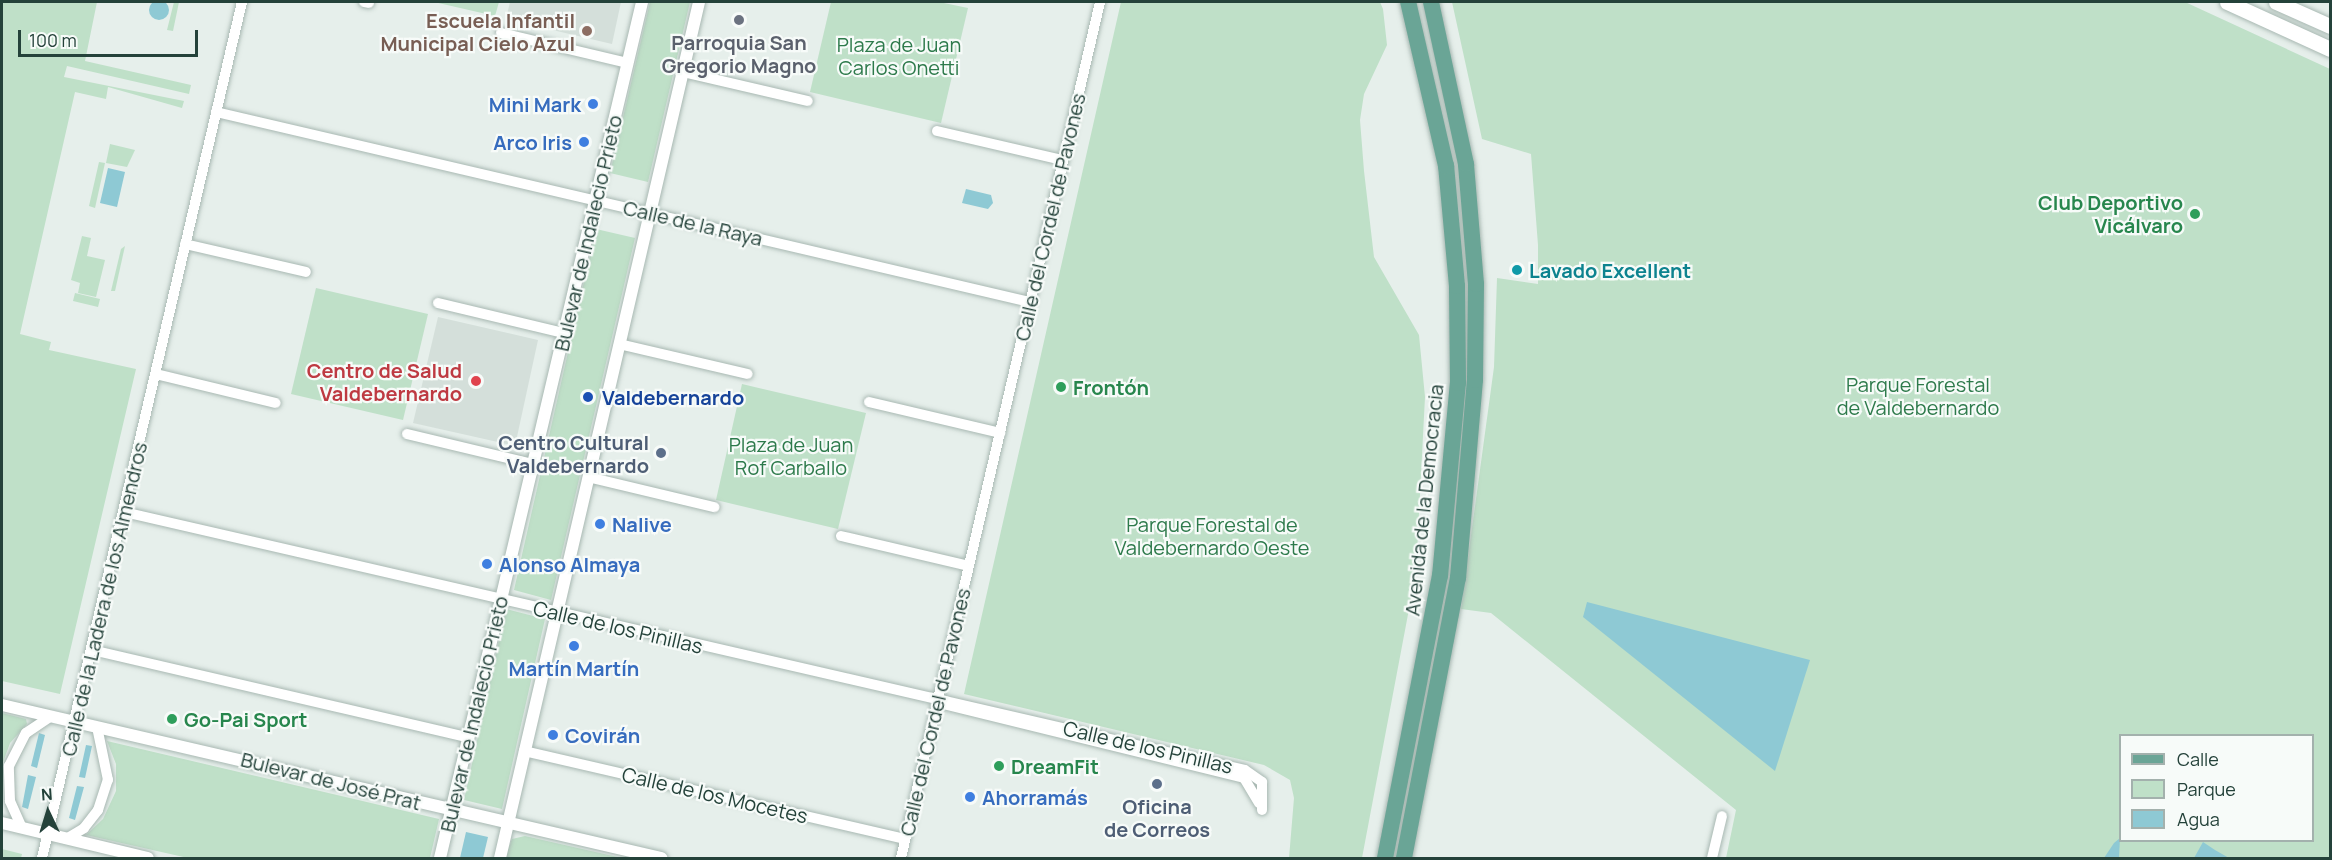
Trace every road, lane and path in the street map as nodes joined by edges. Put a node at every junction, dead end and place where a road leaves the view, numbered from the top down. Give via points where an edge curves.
1 (242, 2) edge
2 (642, 2) edge
3 (699, 2) edge
4 (1100, 2) edge
5 (1408, 2) edge
6 (1431, 2) edge
7 (2227, 2) edge
8 (2276, 2) edge
9 (2331, 26) edge
10 (501, 33) dead end
11 (2331, 49) edge
12 (628, 63) junction
13 (682, 72) junction
14 (808, 101) dead end
15 (216, 112) junction
16 (937, 131) dead end
17 (1063, 160) junction
18 (595, 200) junction
19 (650, 213) junction
20 (186, 244) junction
21 (306, 272) dead end
22 (1030, 302) junction
23 (438, 303) dead end
24 (564, 333) junction
25 (619, 344) junction
26 (156, 374) junction
27 (748, 374) dead end
28 (869, 402) dead end
29 (276, 403) dead end
30 (1000, 433) junction
31 (407, 434) dead end
32 (533, 464) junction
33 (588, 477) junction
34 (714, 507) dead end
35 (124, 512) junction
36 (841, 536) dead end
37 (969, 566) junction
38 (501, 600) junction
39 (557, 612) junction
40 (92, 650) junction
41 (937, 701) junction
42 (2, 705) edge
43 (50, 717) junction
44 (75, 722) junction
45 (97, 727) junction
46 (469, 738) junction
47 (525, 751) junction
48 (452, 810) junction
49 (1722, 816) dead end
50 (2, 823) edge
51 (507, 824) junction
52 (22, 828) junction
53 (47, 834) junction
54 (66, 839) junction
55 (905, 839) junction
56 (42, 858) edge
57 (148, 858) edge
58 (440, 858) edge
59 (500, 858) edge
60 (661, 858) edge
61 (901, 858) edge
62 (1385, 858) edge
63 (1404, 858) edge
64 (1712, 858) edge

1 - 15 street, Calle de la Ladera de los Almendros
2 - 12 street, Bulevar de Indalecio Prieto
3 - 13 street
4 - 17 street, Calle del Cordel de Pavones
5 - 62 main road, Avenida de la Democracia via 1446,166 1457,286 1458,383 1440,576
6 - 63 main road, Avenida de la Democracia via 1466,164 1476,284 1475,380 1458,578
7 - 11 main road
8 - 9 main road
10 - 12 street
12 - 18 street, Bulevar de Indalecio Prieto
13 - 14 street
13 - 19 street
15 - 18 street, Calle de la Raya
15 - 20 street, Calle de la Ladera de los Almendros
16 - 17 street
17 - 22 street, Calle del Cordel de Pavones
18 - 19 street, Calle de la Raya
18 - 24 street, Bulevar de Indalecio Prieto
19 - 22 street, Calle de la Raya
19 - 25 street
20 - 21 street
20 - 26 street, Calle de la Ladera de los Almendros
22 - 30 street, Calle del Cordel de Pavones
23 - 24 street
24 - 32 street, Bulevar de Indalecio Prieto
25 - 27 street
25 - 33 street
26 - 29 street
26 - 35 street, Calle de la Ladera de los Almendros
28 - 30 street
30 - 37 street, Calle del Cordel de Pavones
31 - 32 street
32 - 38 street, Bulevar de Indalecio Prieto
33 - 34 street
33 - 39 street
35 - 38 street, Calle de los Pinillas
35 - 40 street, Calle de la Ladera de los Almendros
36 - 37 street, Calle del Cordel de Pavones
37 - 41 street, Calle del Cordel de Pavones
38 - 39 street, Calle de los Pinillas
38 - 46 street, Bulevar de Indalecio Prieto
39 - 41 street, Calle de los Pinillas
39 - 47 street
40 - 44 street, Calle de la Ladera de los Almendros
40 - 46 street
41 - 41 street, Calle de los Pinillas via 959,712 1244,778 1252,784 1262,810 1262,782 1245,770 963,703
41 - 55 street, Calle del Cordel de Pavones
42 - 43 street, Bulevar de José Prat
43 - 44 street, Bulevar de José Prat
43 - 52 street, Calle de la Ladera de los Almendros via 26,733 9,766 10,801
44 - 45 street, Bulevar de José Prat
44 - 53 street, Calle de la Ladera de los Almendros
45 - 48 street, Bulevar de José Prat
45 - 54 street, Calle de la Ladera de los Almendros via 108,780 98,810
46 - 48 street, Bulevar de Indalecio Prieto
47 - 51 street
47 - 55 street, Calle de los Mocetes
48 - 51 street, Bulevar de José Prat
48 - 58 street, Bulevar de Indalecio Prieto
49 - 64 street
50 - 52 street
51 - 59 street
51 - 60 street, Bulevar de José Prat
52 - 53 street
53 - 54 street
53 - 56 street, Calle de la Ladera de los Almendros
54 - 57 street
55 - 61 street, Calle del Cordel de Pavones

